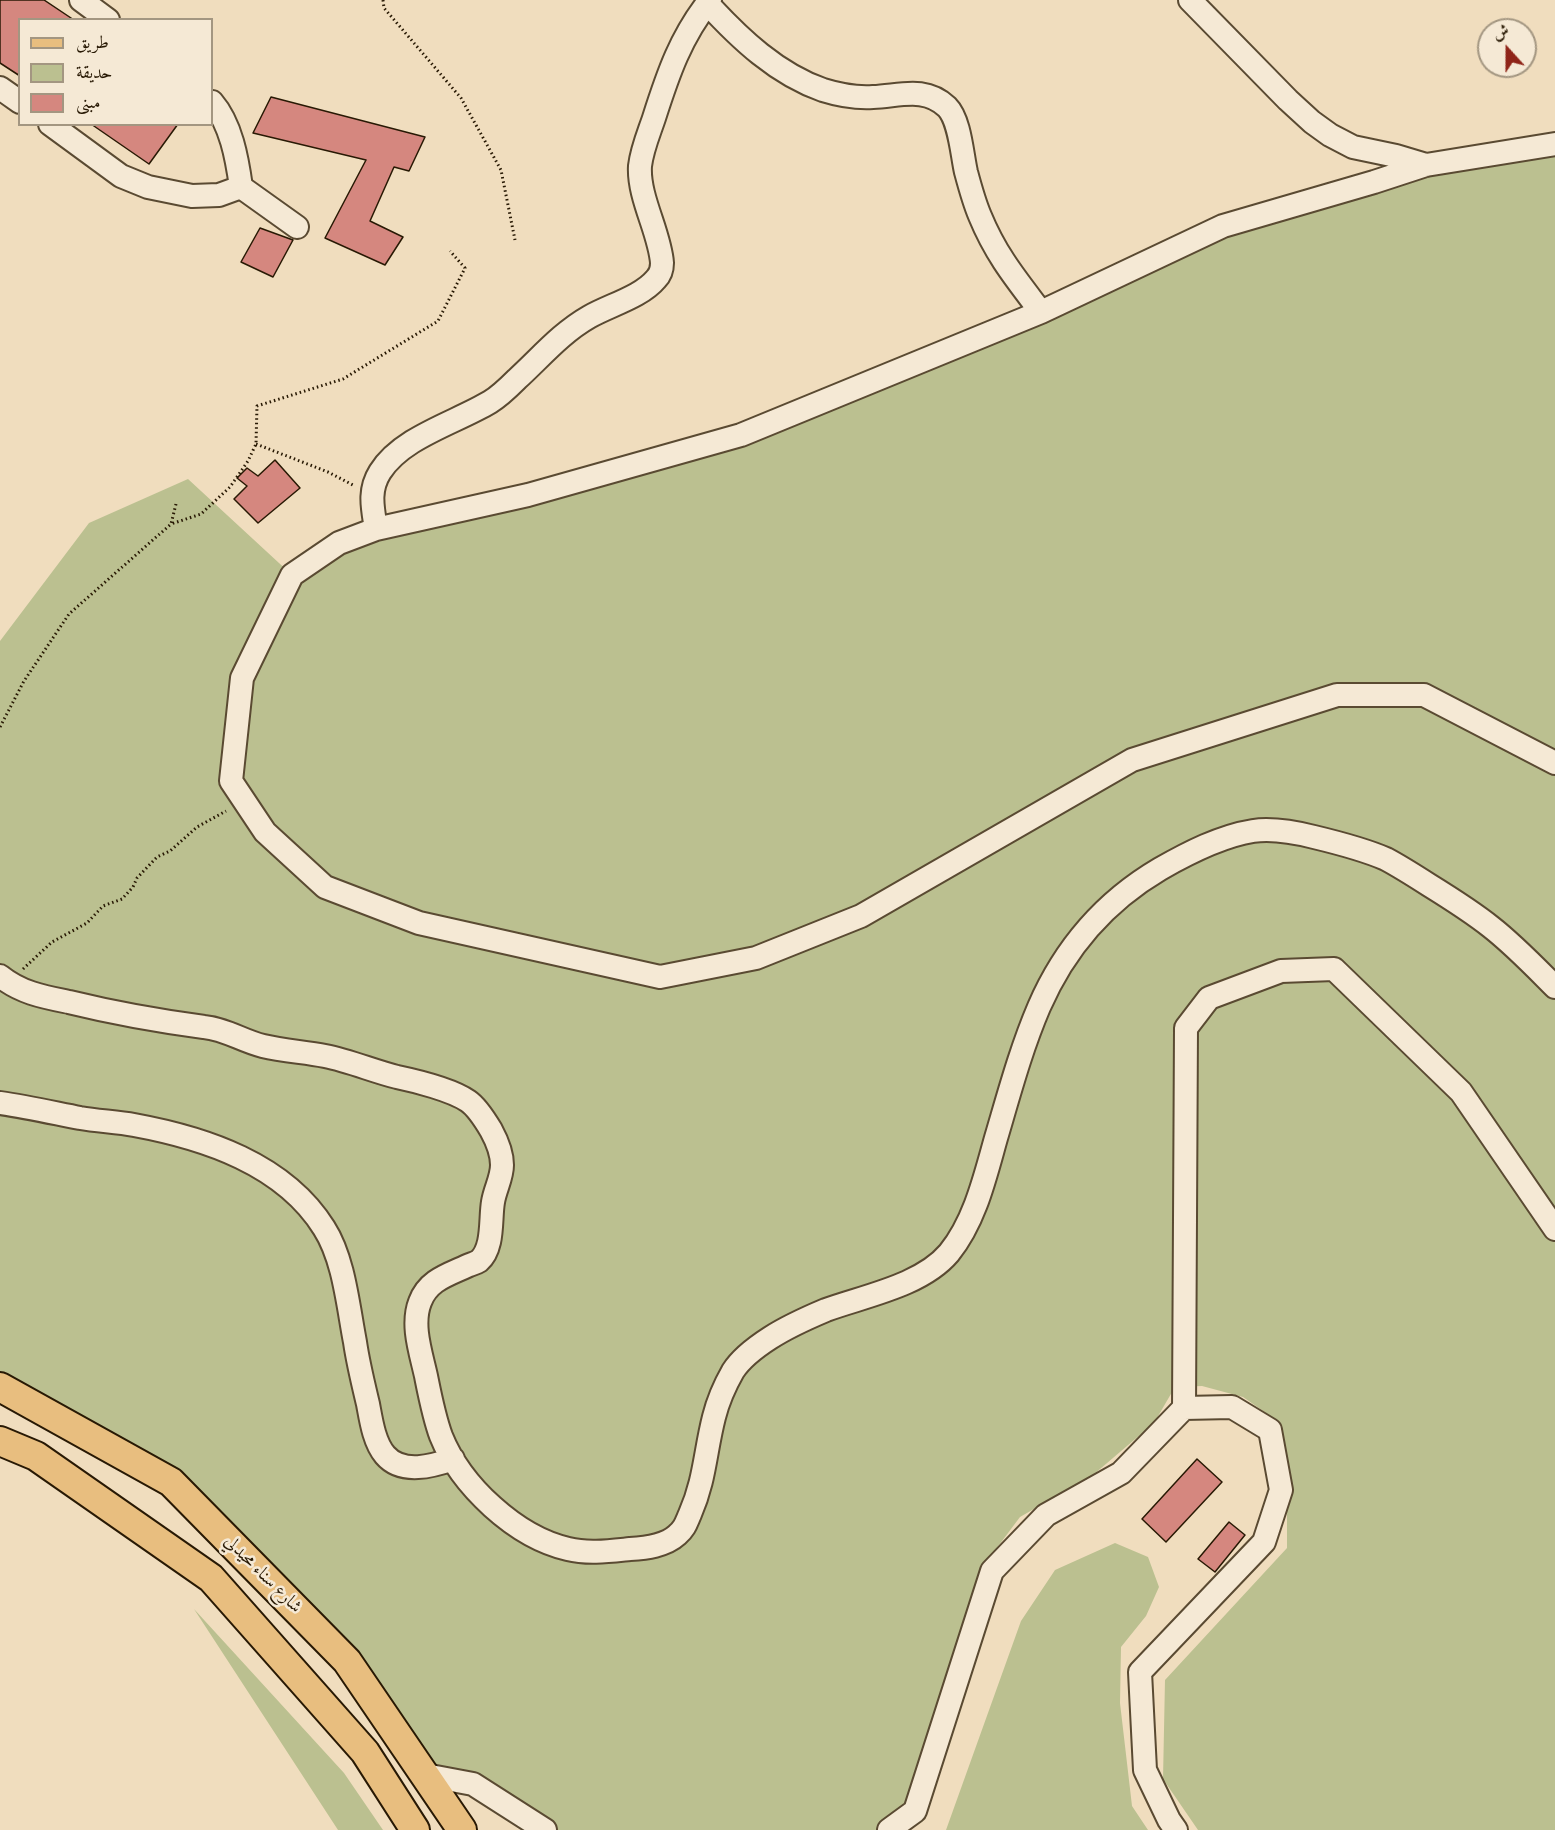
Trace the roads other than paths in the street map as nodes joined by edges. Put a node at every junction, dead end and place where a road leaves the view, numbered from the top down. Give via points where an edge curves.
1 (81, 0) edge
2 (1190, 0) edge
3 (708, 2) edge
4 (105, 18) edge
5 (0, 88) edge
6 (18, 101) edge
7 (213, 103) edge
8 (53, 126) edge
9 (1555, 144) edge
10 (1426, 165) junction
11 (241, 187) junction
12 (297, 226) dead end
13 (1041, 312) junction
14 (376, 529) junction
15 (1555, 763) edge
16 (4, 980) edge
17 (1555, 987) edge
18 (0, 1103) edge
19 (1555, 1229) edge
20 (0, 1387) edge
21 (1184, 1408) junction
22 (0, 1441) edge
23 (453, 1459) junction
24 (425, 1775) junction
25 (415, 1830) edge
26 (462, 1830) edge
27 (545, 1830) edge
28 (889, 1830) edge
29 (1176, 1830) edge

1 - 4 street
2 - 10 street via 1311,122 1353,147
3 - 13 street via 761,56 824,90 874,97 919,93 933,97 947,108 954,118 979,214 995,249
3 - 14 street via 680,44 640,167 661,273 630,297 572,328 491,402 405,448 381,471 371,494
5 - 6 street
7 - 11 street via 230,136
8 - 11 street via 121,176 148,187 192,196 219,195
9 - 10 street
10 - 13 street via 1224,226
11 - 12 street
13 - 14 street via 741,435 528,495
14 - 15 street via 339,543 292,575 242,678 231,781 265,832 325,886 419,923 660,977 756,958 861,916 1132,760 1337,695 1424,695
16 - 23 street via 25,992 91,1008 210,1027 258,1045 359,1064 415,1080 468,1101 476,1109 498,1143 502,1159 488,1245 478,1262 438,1278 429,1286 417,1312 418,1339 434,1410
17 - 23 street via 1468,910 1370,853 1271,830 1230,837 1196,851 1145,878 1115,900 1070,950 1039,1007 972,1213 948,1255 913,1279 817,1314 776,1334 739,1362 714,1414 699,1494 685,1527 675,1538 649,1547 589,1552 566,1549 515,1525 476,1490
18 - 23 street via 183,1136 252,1163 293,1191 312,1211 332,1243 373,1426 382,1450 406,1466 428,1467
19 - 21 street via 1461,1092 1334,969 1281,971 1209,998 1186,1028
20 - 24 main road, شارع سناء محيدلي via 171,1482 347,1661
21 - 28 street via 1121,1473 1046,1515 992,1571 915,1811
21 - 29 street via 1232,1407 1270,1430 1281,1490 1264,1542 1140,1672 1145,1770
22 - 25 main road via 36,1456 211,1578 365,1752
24 - 26 main road, شارع سناء محيدلي
24 - 27 street via 473,1784

